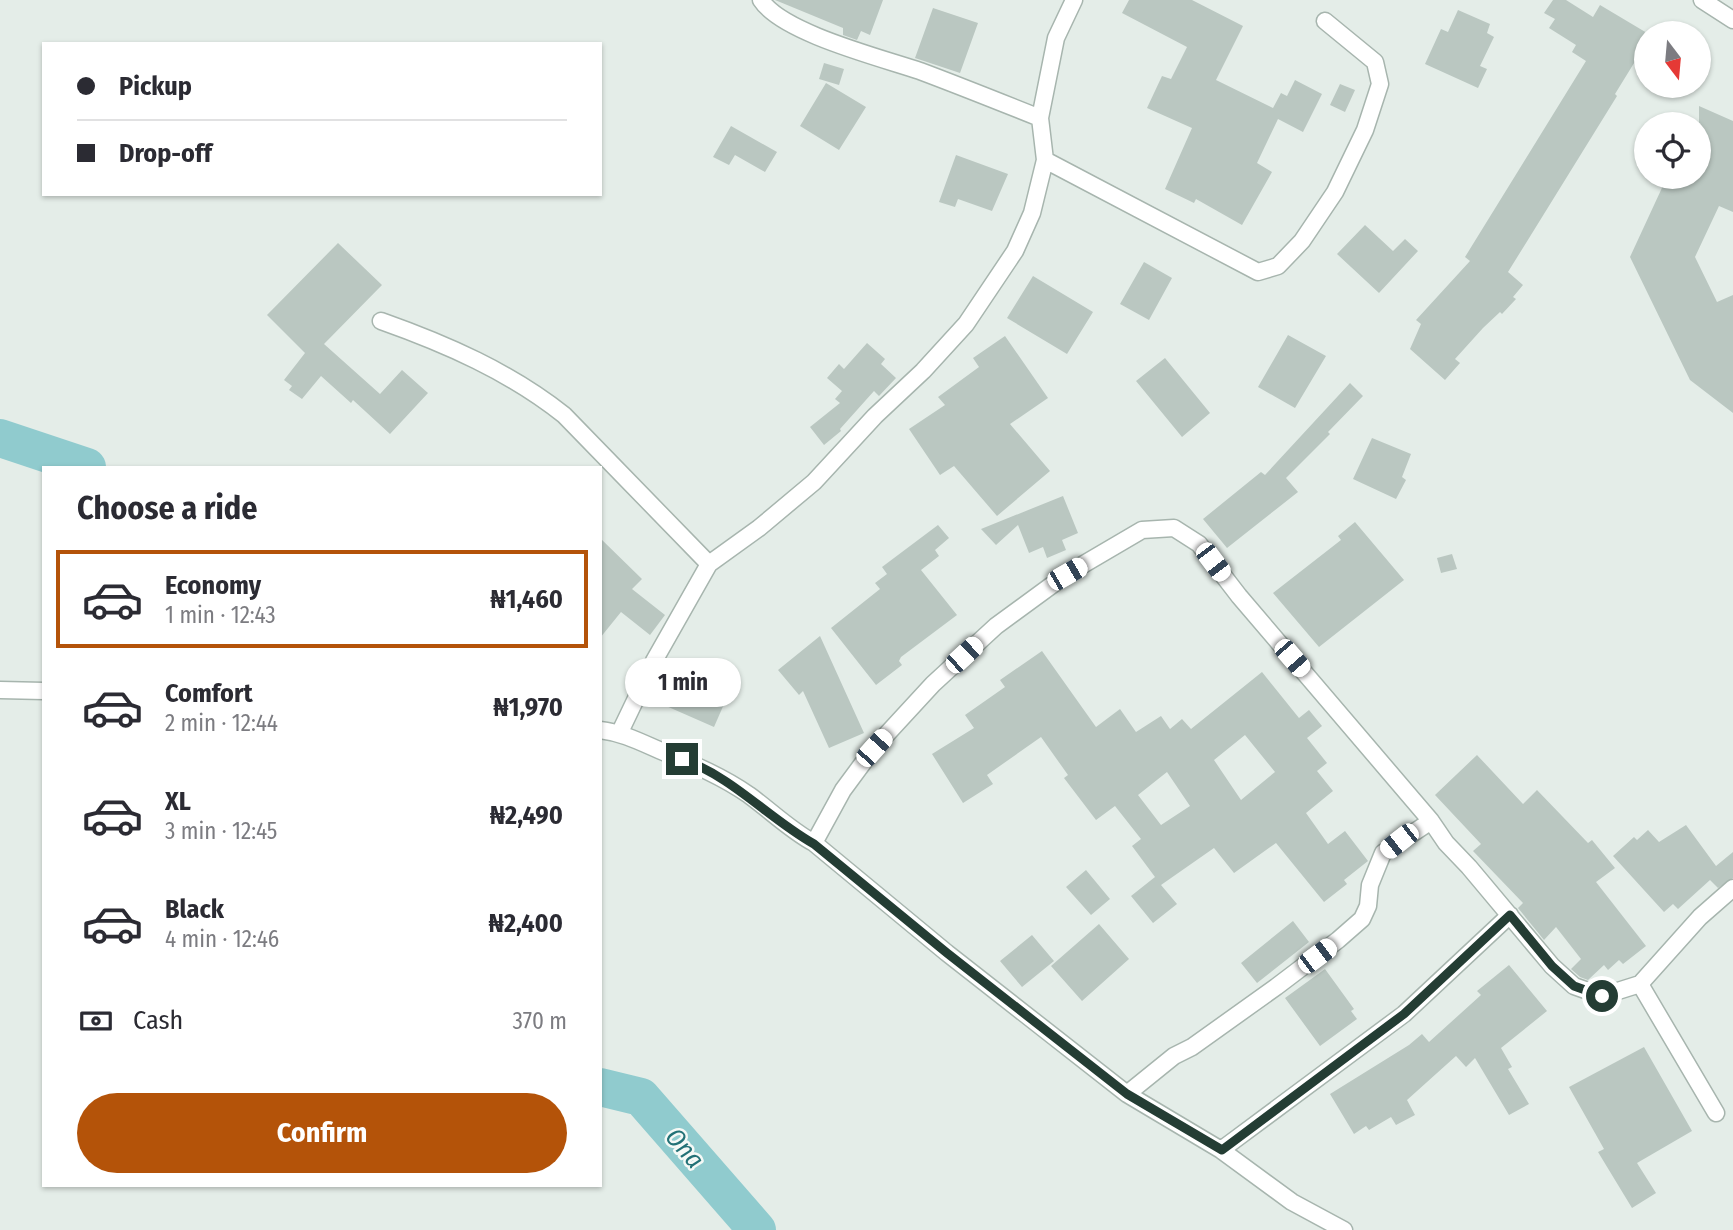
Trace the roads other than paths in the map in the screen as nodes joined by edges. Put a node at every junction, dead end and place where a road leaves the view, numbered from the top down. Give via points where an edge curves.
1 (761, 0) edge
2 (1074, 0) edge
3 (1702, 0) edge
4 (1733, 20) edge
5 (1325, 22) dead end
6 (1040, 118) junction
7 (1045, 160) junction
8 (381, 321) dead end
9 (709, 564) junction
10 (0, 690) edge
11 (42, 691) edge
12 (602, 730) edge
13 (620, 733) junction
14 (1431, 821) junction
15 (814, 844) junction
16 (1733, 888) edge
17 (1510, 915) junction
18 (1640, 984) junction
19 (1127, 1094) junction
20 (1716, 1113) dead end
21 (1222, 1150) junction
22 (1344, 1230) edge

1 - 6 street via 783,19 836,44
2 - 6 street via 1056,38
3 - 4 street
5 - 7 street via 1375,62 1380,84 1365,130 1335,192 1302,242 1278,266 1258,272
6 - 7 street
7 - 9 street via 1032,213 1015,251 966,324 814,482
8 - 9 street via 495,369 537,394 564,415
9 - 13 street via 653,661
10 - 11 street
12 - 13 street
13 - 15 street via 699,765
14 - 15 street via 1199,544 1174,528 1142,530 1067,574 996,626 933,684 874,748 843,790
14 - 17 street
14 - 19 street via 1383,853 1362,919
15 - 19 street
16 - 18 street via 1700,917
17 - 18 street via 1574,986 1602,996
17 - 21 street via 1404,1014
18 - 20 street
19 - 21 street
21 - 22 street via 1292,1202

